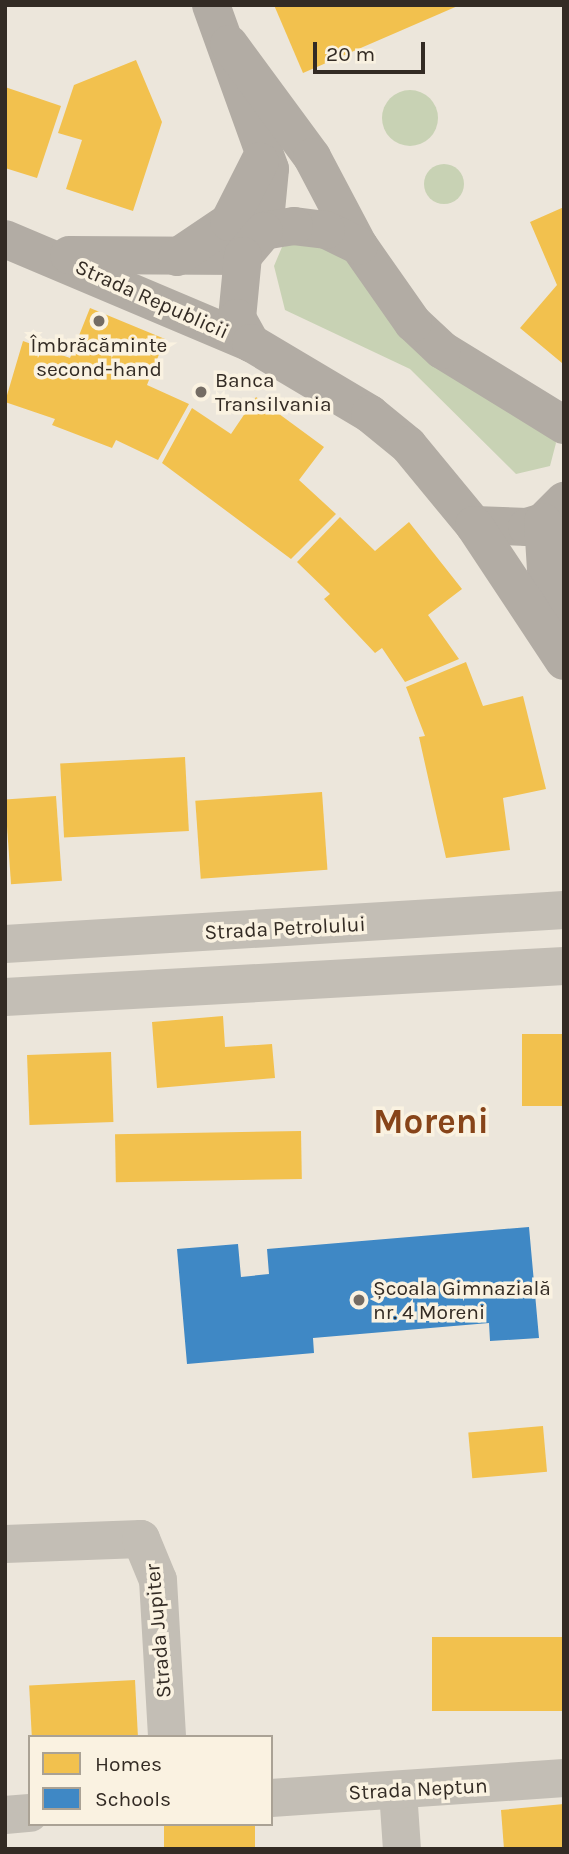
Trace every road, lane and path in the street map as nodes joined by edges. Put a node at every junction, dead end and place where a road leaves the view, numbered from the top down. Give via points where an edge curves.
1 (211, 5) edge
2 (229, 44) junction
3 (264, 145) junction
4 (5, 239) edge
5 (254, 243) junction
6 (359, 246) junction
7 (53, 255) junction
8 (177, 257) junction
9 (251, 343) junction
10 (564, 425) edge
11 (559, 512) edge
12 (474, 525) junction
13 (554, 632) edge
14 (564, 910) edge
15 (5, 944) edge
16 (564, 966) edge
17 (5, 997) edge
18 (5, 1544) edge
19 (167, 1735) edge
20 (564, 1778) edge
21 (398, 1791) junction
22 (273, 1798) edge
23 (28, 1813) edge
24 (5, 1815) edge
25 (402, 1849) edge

1 - 2 main road
2 - 3 main road
2 - 6 main road via 312,157
3 - 5 main road via 270,196
3 - 8 main road via 239,210
4 - 7 main road, Strada Republicii
5 - 6 main road, Strada Republicii via 326,230
5 - 8 main road, Strada Republicii
5 - 9 main road via 237,318
6 - 10 main road via 414,323 442,350
7 - 8 main road, Strada Republicii
7 - 9 main road, Strada Republicii
9 - 12 main road, Strada Republicii via 370,414 408,445
11 - 12 main road via 499,530
11 - 13 main road
12 - 13 main road, Strada Republicii
14 - 15 street, Strada Petrolului
16 - 17 street
18 - 19 street, Strada Jupiter via 141,1539 158,1580
20 - 21 street, Strada Neptun
21 - 22 street, Strada Neptun
21 - 25 street
23 - 24 street

